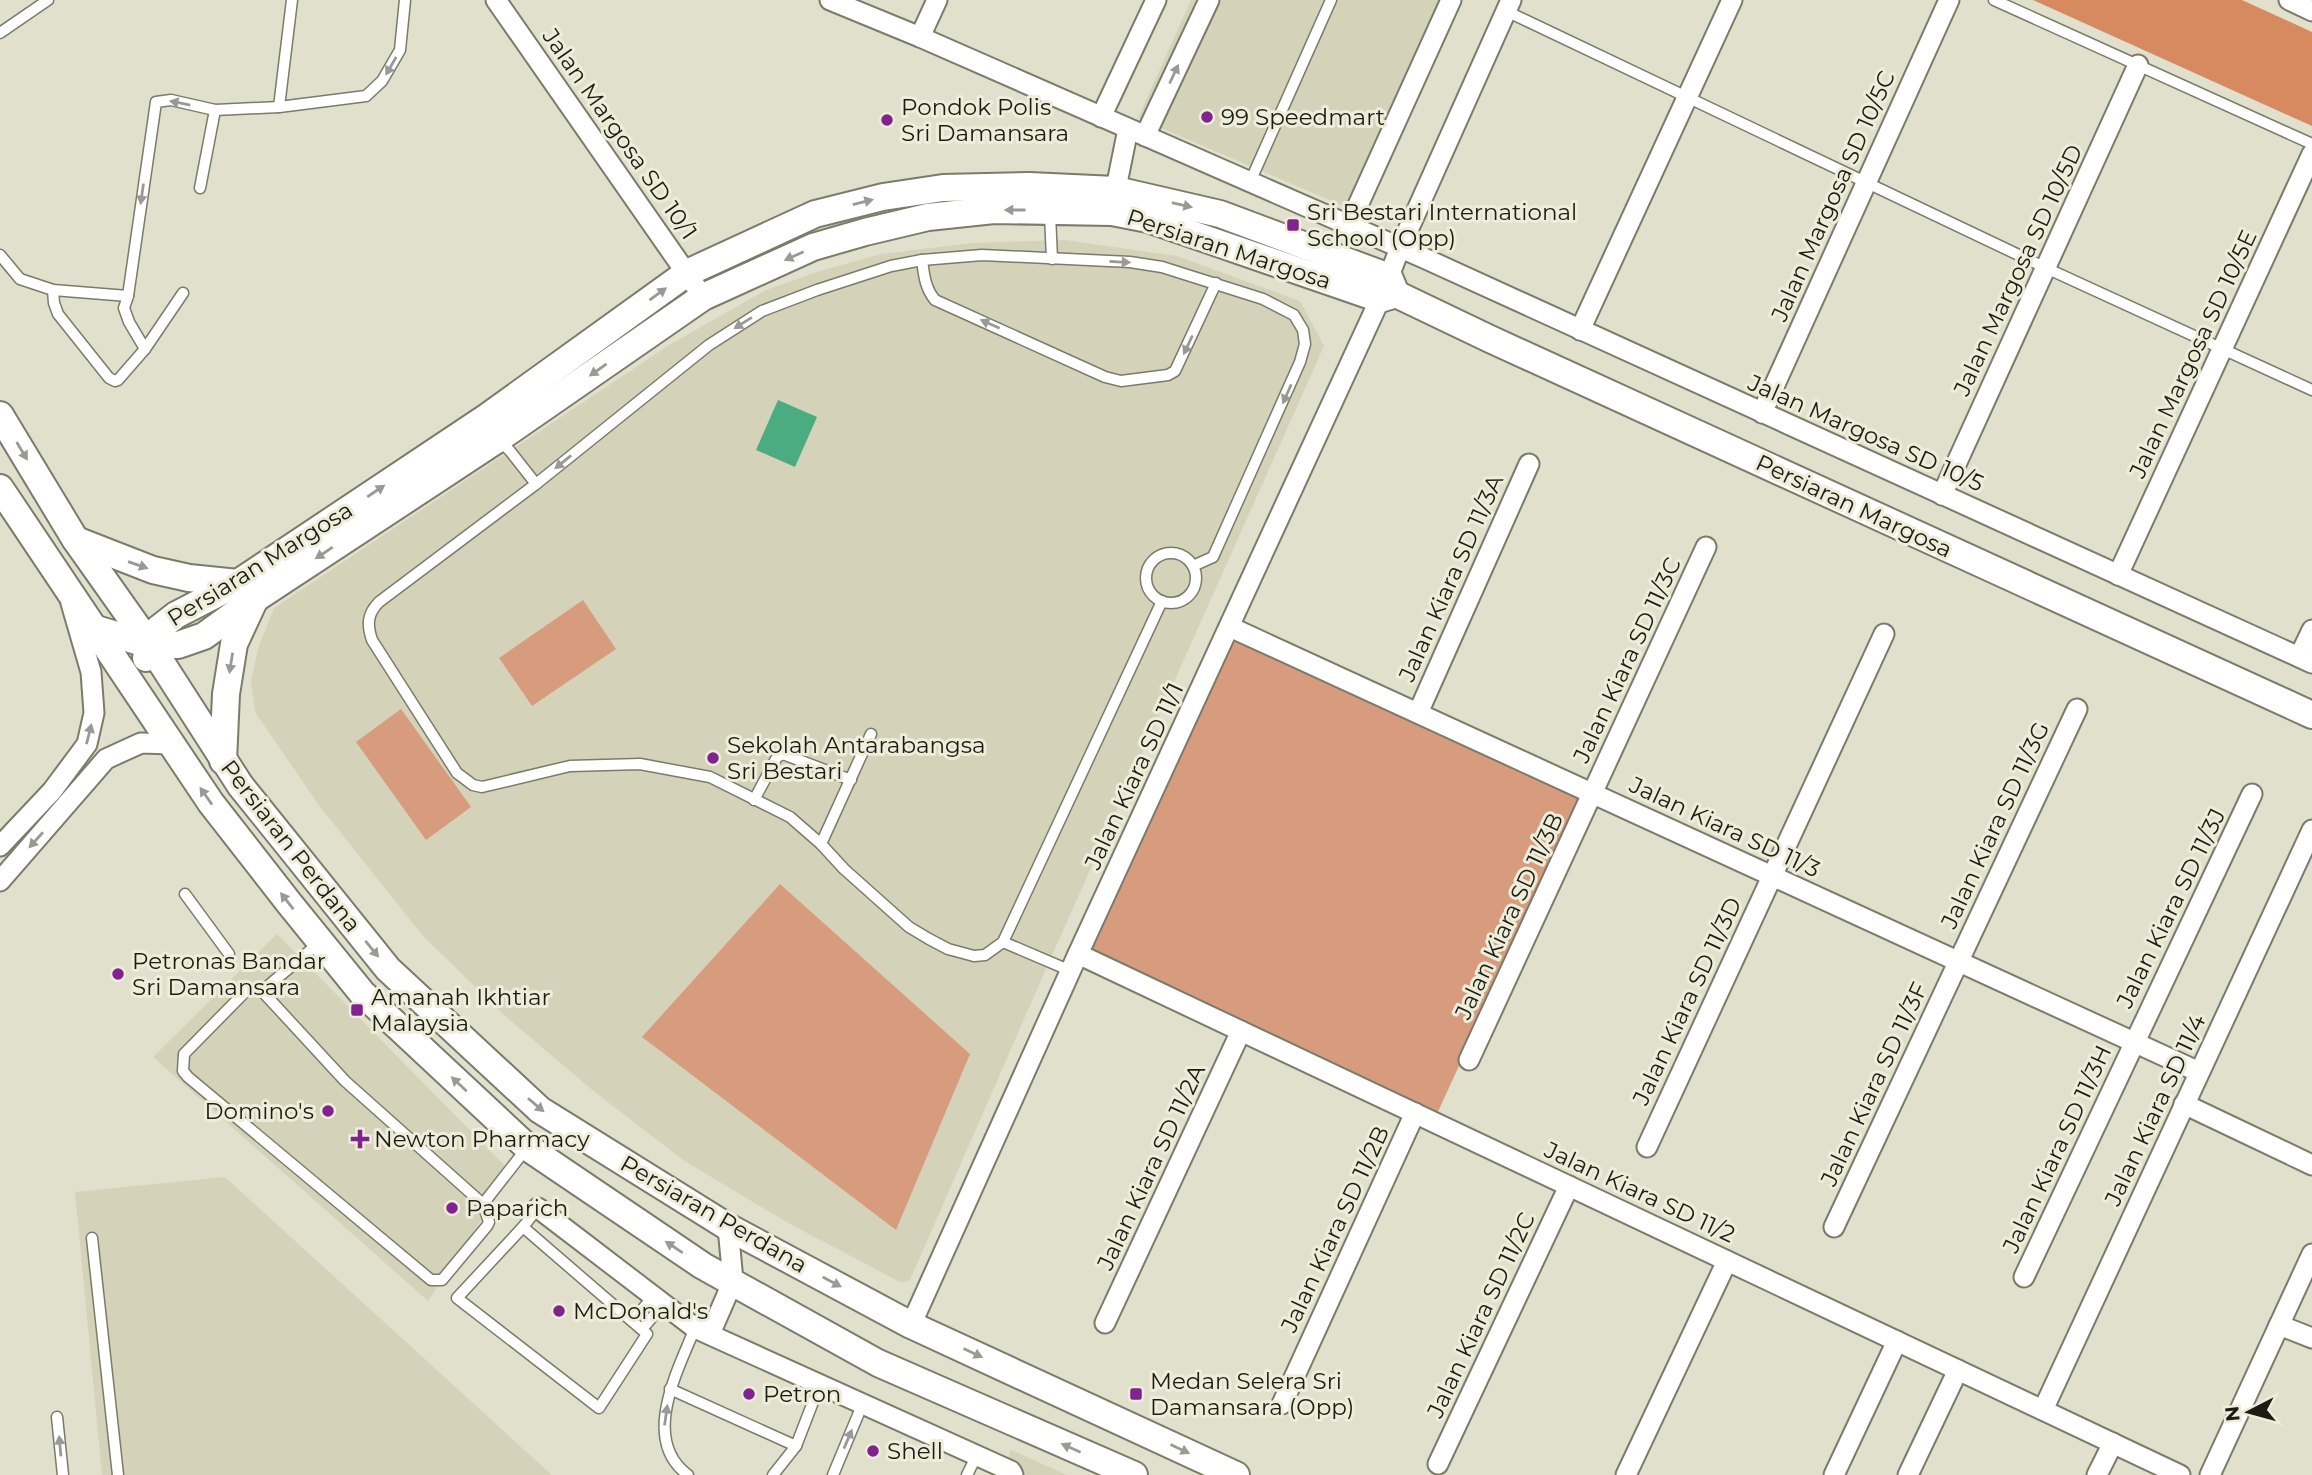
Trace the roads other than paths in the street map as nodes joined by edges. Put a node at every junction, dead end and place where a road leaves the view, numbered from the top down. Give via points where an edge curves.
1 (48, 0) edge
2 (292, 0) edge
3 (405, 0) edge
4 (495, 0) edge
5 (830, 0) edge
6 (937, 0) edge
7 (1156, 0) edge
8 (1209, 0) edge
9 (1331, 0) edge
10 (1451, 0) edge
11 (1732, 0) edge
12 (1949, 0) edge
13 (1994, 0) edge
14 (2289, 0) edge
15 (1509, 5) edge
16 (2312, 10) edge
17 (0, 33) edge
18 (920, 37) junction
19 (2138, 65) junction
20 (1687, 97) junction
21 (279, 107) junction
22 (215, 110) junction
23 (1101, 117) junction
24 (1137, 132) junction
25 (2312, 144) edge
26 (2312, 154) edge
27 (1250, 182) junction
28 (1866, 183) junction
29 (200, 188) dead end
30 (1114, 201) junction
31 (1050, 210) junction
32 (1349, 226) junction
33 (1400, 248) junction
34 (0, 255) edge
35 (1052, 259) junction
36 (922, 260) junction
37 (2046, 268) junction
38 (687, 273) junction
39 (1216, 283) junction
40 (53, 290) junction
41 (1388, 290) junction
42 (183, 293) dead end
43 (128, 296) junction
44 (703, 297) junction
45 (1580, 330) junction
46 (145, 349) junction
47 (2222, 349) junction
48 (2312, 390) edge
49 (1762, 413) junction
50 (0, 415) edge
51 (498, 439) junction
52 (1529, 464) dead end
53 (536, 484) junction
54 (0, 488) edge
55 (1942, 495) junction
56 (75, 539) junction
57 (1706, 547) dead end
58 (1193, 566) junction
59 (2118, 575) junction
60 (67, 589) junction
61 (246, 591) junction
62 (1162, 601) junction
63 (1230, 626) junction
64 (93, 628) junction
65 (2312, 630) edge
66 (1884, 634) dead end
67 (150, 645) junction
68 (2306, 660) edge
69 (142, 701) junction
70 (2077, 709) dead end
71 (1418, 713) junction
72 (2312, 715) edge
73 (872, 734) dead end
74 (171, 744) junction
75 (223, 761) junction
76 (851, 780) junction
77 (1593, 793) junction
78 (2252, 794) dead end
79 (754, 800) junction
80 (2312, 830) edge
81 (821, 844) junction
82 (0, 846) edge
83 (1771, 876) junction
84 (0, 881) edge
85 (185, 894) dead end
86 (320, 942) junction
87 (1003, 942) junction
88 (229, 954) dead end
89 (1958, 961) junction
90 (1074, 963) junction
91 (262, 991) junction
92 (1241, 1031) junction
93 (2134, 1042) junction
94 (1469, 1060) dead end
95 (2199, 1072) junction
96 (2184, 1104) junction
97 (1415, 1113) junction
98 (527, 1147) junction
99 (1647, 1147) dead end
100 (2312, 1165) edge
101 (1569, 1186) junction
102 (483, 1204) junction
103 (538, 1208) joint
104 (523, 1227) junction
105 (728, 1227) junction
106 (1834, 1227) dead end
107 (92, 1238) dead end
108 (2312, 1254) edge
109 (1727, 1261) junction
110 (2024, 1277) dead end
111 (733, 1281) junction
112 (658, 1301) junction
113 (632, 1321) junction
114 (1105, 1323) dead end
115 (911, 1325) junction
116 (2279, 1325) junction
117 (642, 1329) junction
118 (703, 1331) junction
119 (2312, 1338) edge
120 (1897, 1341) junction
121 (1958, 1370) junction
122 (820, 1383) junction
123 (670, 1389) junction
124 (863, 1403) junction
125 (1282, 1404) dead end
126 (2043, 1410) junction
127 (57, 1417) dead end
128 (2113, 1443) junction
129 (796, 1446) junction
130 (976, 1455) junction
131 (1438, 1464) dead end
132 (1012, 1473) edge
133 (63, 1475) edge
134 (118, 1475) edge
135 (688, 1475) edge
136 (773, 1475) edge
137 (833, 1475) edge
138 (967, 1475) edge
139 (1134, 1475) edge
140 (1236, 1475) edge
141 (1626, 1475) edge
142 (1834, 1475) edge
143 (1908, 1475) edge
144 (2097, 1475) edge
145 (2180, 1475) edge
146 (2210, 1475) edge

1 - 17 lane
2 - 21 lane
3 -> 21 lane via 400,50 382,81 366,96
4 - 38 street, Jalan Margosa SD 10/1
5 - 18 street, Jalan Margosa SD 10/5
6 - 18 street
7 - 23 street
24 -> 8 street
9 - 27 lane
10 - 32 street
11 - 20 street
12 - 28 street, Jalan Margosa SD 10/5C
13 - 19 lane
14 - 16 street
15 - 20 lane
15 - 33 street, Jalan Kiara SD 11/1
18 - 23 street, Jalan Margosa SD 10/5
19 - 25 lane
19 - 37 street, Jalan Margosa SD 10/5D
20 - 28 lane
20 - 45 street
21 - 22 lane
22 - 29 lane
22 -> 43 lane via 171,100 156,102
23 - 24 street, Jalan Margosa SD 10/5
24 - 27 street, Jalan Margosa SD 10/5
24 - 30 street
26 - 47 street, Jalan Margosa SD 10/5E
27 - 32 street, Jalan Margosa SD 10/5
28 - 37 lane
28 - 49 street, Jalan Margosa SD 10/5C
30 - 31 main road, Persiaran Margosa
38 -> 30 main road, Persiaran Margosa via 815,214 883,197 943,188 1029,186
30 - 41 main road, Persiaran Margosa via 1220,214
31 - 35 lane
31 -> 44 main road, Persiaran Margosa via 928,217 865,232 813,247
32 - 33 street, Jalan Margosa SD 10/5
33 - 41 street, Jalan Kiara SD 11/1
33 - 45 street, Jalan Margosa SD 10/5
34 - 40 lane via 20,279
35 - 36 lane via 982,255
35 -> 39 lane via 1162,267
39 -> 36 lane via 1175,371 1121,381 935,300 928,292
36 -> 53 lane via 762,310 709,345
37 - 47 lane
37 - 55 street, Jalan Margosa SD 10/5D
38 - 44 street, Jalan Margosa SD 10/1
61 -> 38 main road, Persiaran Margosa
39 -> 58 lane via 1294,315 1306,344 1216,552
40 - 43 lane
40 - 46 lane via 58,314 115,382
41 - 63 street, Jalan Kiara SD 11/1
41 - 72 main road, Persiaran Margosa
42 - 46 lane
43 - 46 lane via 124,308
44 -> 51 main road, Persiaran Margosa
45 - 49 street, Jalan Margosa SD 10/5
47 - 48 lane
47 - 59 street, Jalan Margosa SD 10/5E
49 - 55 street, Jalan Margosa SD 10/5
50 -> 56 main road, Persiaran Perdana
51 - 53 lane
51 -> 61 main road, Persiaran Margosa
52 - 71 street, Jalan Kiara SD 11/3A
53 - 79 lane via 379,602 368,619 372,640 457,773 482,787 570,766 640,764 710,777
54 - 60 main road, Persiaran Perdana
55 - 59 street, Jalan Margosa SD 10/5
56 -> 61 main road via 153,570
56 - 67 main road, Persiaran Perdana
57 - 77 street, Jalan Kiara SD 11/3C
58 - 62 lane via 1192,591 1179,601
58 - 62 lane via 1172,553 1150,564 1149,590
59 - 68 street, Jalan Margosa SD 10/5
60 - 64 main road, Persiaran Perdana
82 -> 60 street via 87,744 94,713 91,672
61 - 67 main road, Persiaran Margosa via 204,636 178,645
61 -> 75 main road via 226,694
62 - 87 lane
63 - 71 street, Jalan Kiara SD 11/3
63 - 90 street, Jalan Kiara SD 11/1
64 - 67 main road
64 - 69 main road, Persiaran Perdana
65 - 68 street
66 - 83 street, Jalan Kiara SD 11/3D
67 - 69 main road via 141,677
67 - 75 main road, Persiaran Perdana
69 - 74 main road, Persiaran Perdana
70 - 89 street, Jalan Kiara SD 11/3G
71 - 77 street, Jalan Kiara SD 11/3
73 - 76 lane
74 -> 84 street via 141,743 106,759
86 -> 74 main road, Persiaran Perdana via 211,803
75 -> 105 main road, Persiaran Perdana via 388,969 509,1082 540,1110
76 - 79 lane via 780,755
76 - 81 lane
77 - 83 street, Jalan Kiara SD 11/3
77 - 94 street, Jalan Kiara SD 11/3B
78 - 93 street, Jalan Kiara SD 11/3J
79 - 81 lane via 790,817
80 - 95 street, Jalan Kiara SD 11/4
81 - 87 lane via 909,927 948,949 985,955
83 - 89 street, Jalan Kiara SD 11/3
83 - 99 street, Jalan Kiara SD 11/3D
85 - 88 lane
86 - 91 lane
98 -> 86 main road, Persiaran Perdana via 362,993
87 - 90 lane
89 - 93 street, Jalan Kiara SD 11/3
89 - 106 street, Jalan Kiara SD 11/3F
90 - 92 street, Jalan Kiara SD 11/2
90 - 115 street, Jalan Kiara SD 11/1
91 - 102 lane via 345,1081
91 - 102 lane via 244,993 184,1054 183,1070 188,1077 431,1280 445,1277 489,1222
92 - 97 street, Jalan Kiara SD 11/2
92 - 114 street, Jalan Kiara SD 11/2A
93 - 95 street, Jalan Kiara SD 11/3
93 - 110 street, Jalan Kiara SD 11/3H
95 - 96 street, Jalan Kiara SD 11/4
96 - 100 street
96 - 126 street, Jalan Kiara SD 11/4
97 - 101 street, Jalan Kiara SD 11/2
97 - 125 street, Jalan Kiara SD 11/2B
98 - 102 lane
111 -> 98 main road, Persiaran Perdana via 703,1266
101 - 109 street, Jalan Kiara SD 11/2
101 - 131 street, Jalan Kiara SD 11/2C
103 - 104 lane
103 - 112 street
104 - 113 lane
104 - 117 lane via 457,1298 599,1408 647,1334
105 - 111 street
105 -> 115 main road, Persiaran Perdana
107 - 134 lane
108 - 116 street
109 - 120 street, Jalan Kiara SD 11/2
109 - 141 street
111 - 118 street
139 -> 111 main road, Persiaran Perdana via 878,1363
112 - 113 lane
112 - 117 lane
112 - 118 street
113 - 117 lane
115 -> 140 main road, Persiaran Perdana
116 - 119 street
116 - 146 street
118 - 122 street
118 - 123 lane
120 - 121 street, Jalan Kiara SD 11/2
120 - 142 street
121 - 126 street, Jalan Kiara SD 11/2
121 - 143 street
122 - 124 street
122 - 129 lane
123 - 129 lane
135 -> 123 lane via 670,1452 666,1434
124 - 130 street
137 -> 124 lane
126 - 128 street, Jalan Kiara SD 11/2
133 -> 127 lane
128 - 144 street
128 - 145 street, Jalan Kiara SD 11/2
129 - 136 lane
130 - 132 street
130 - 138 lane

